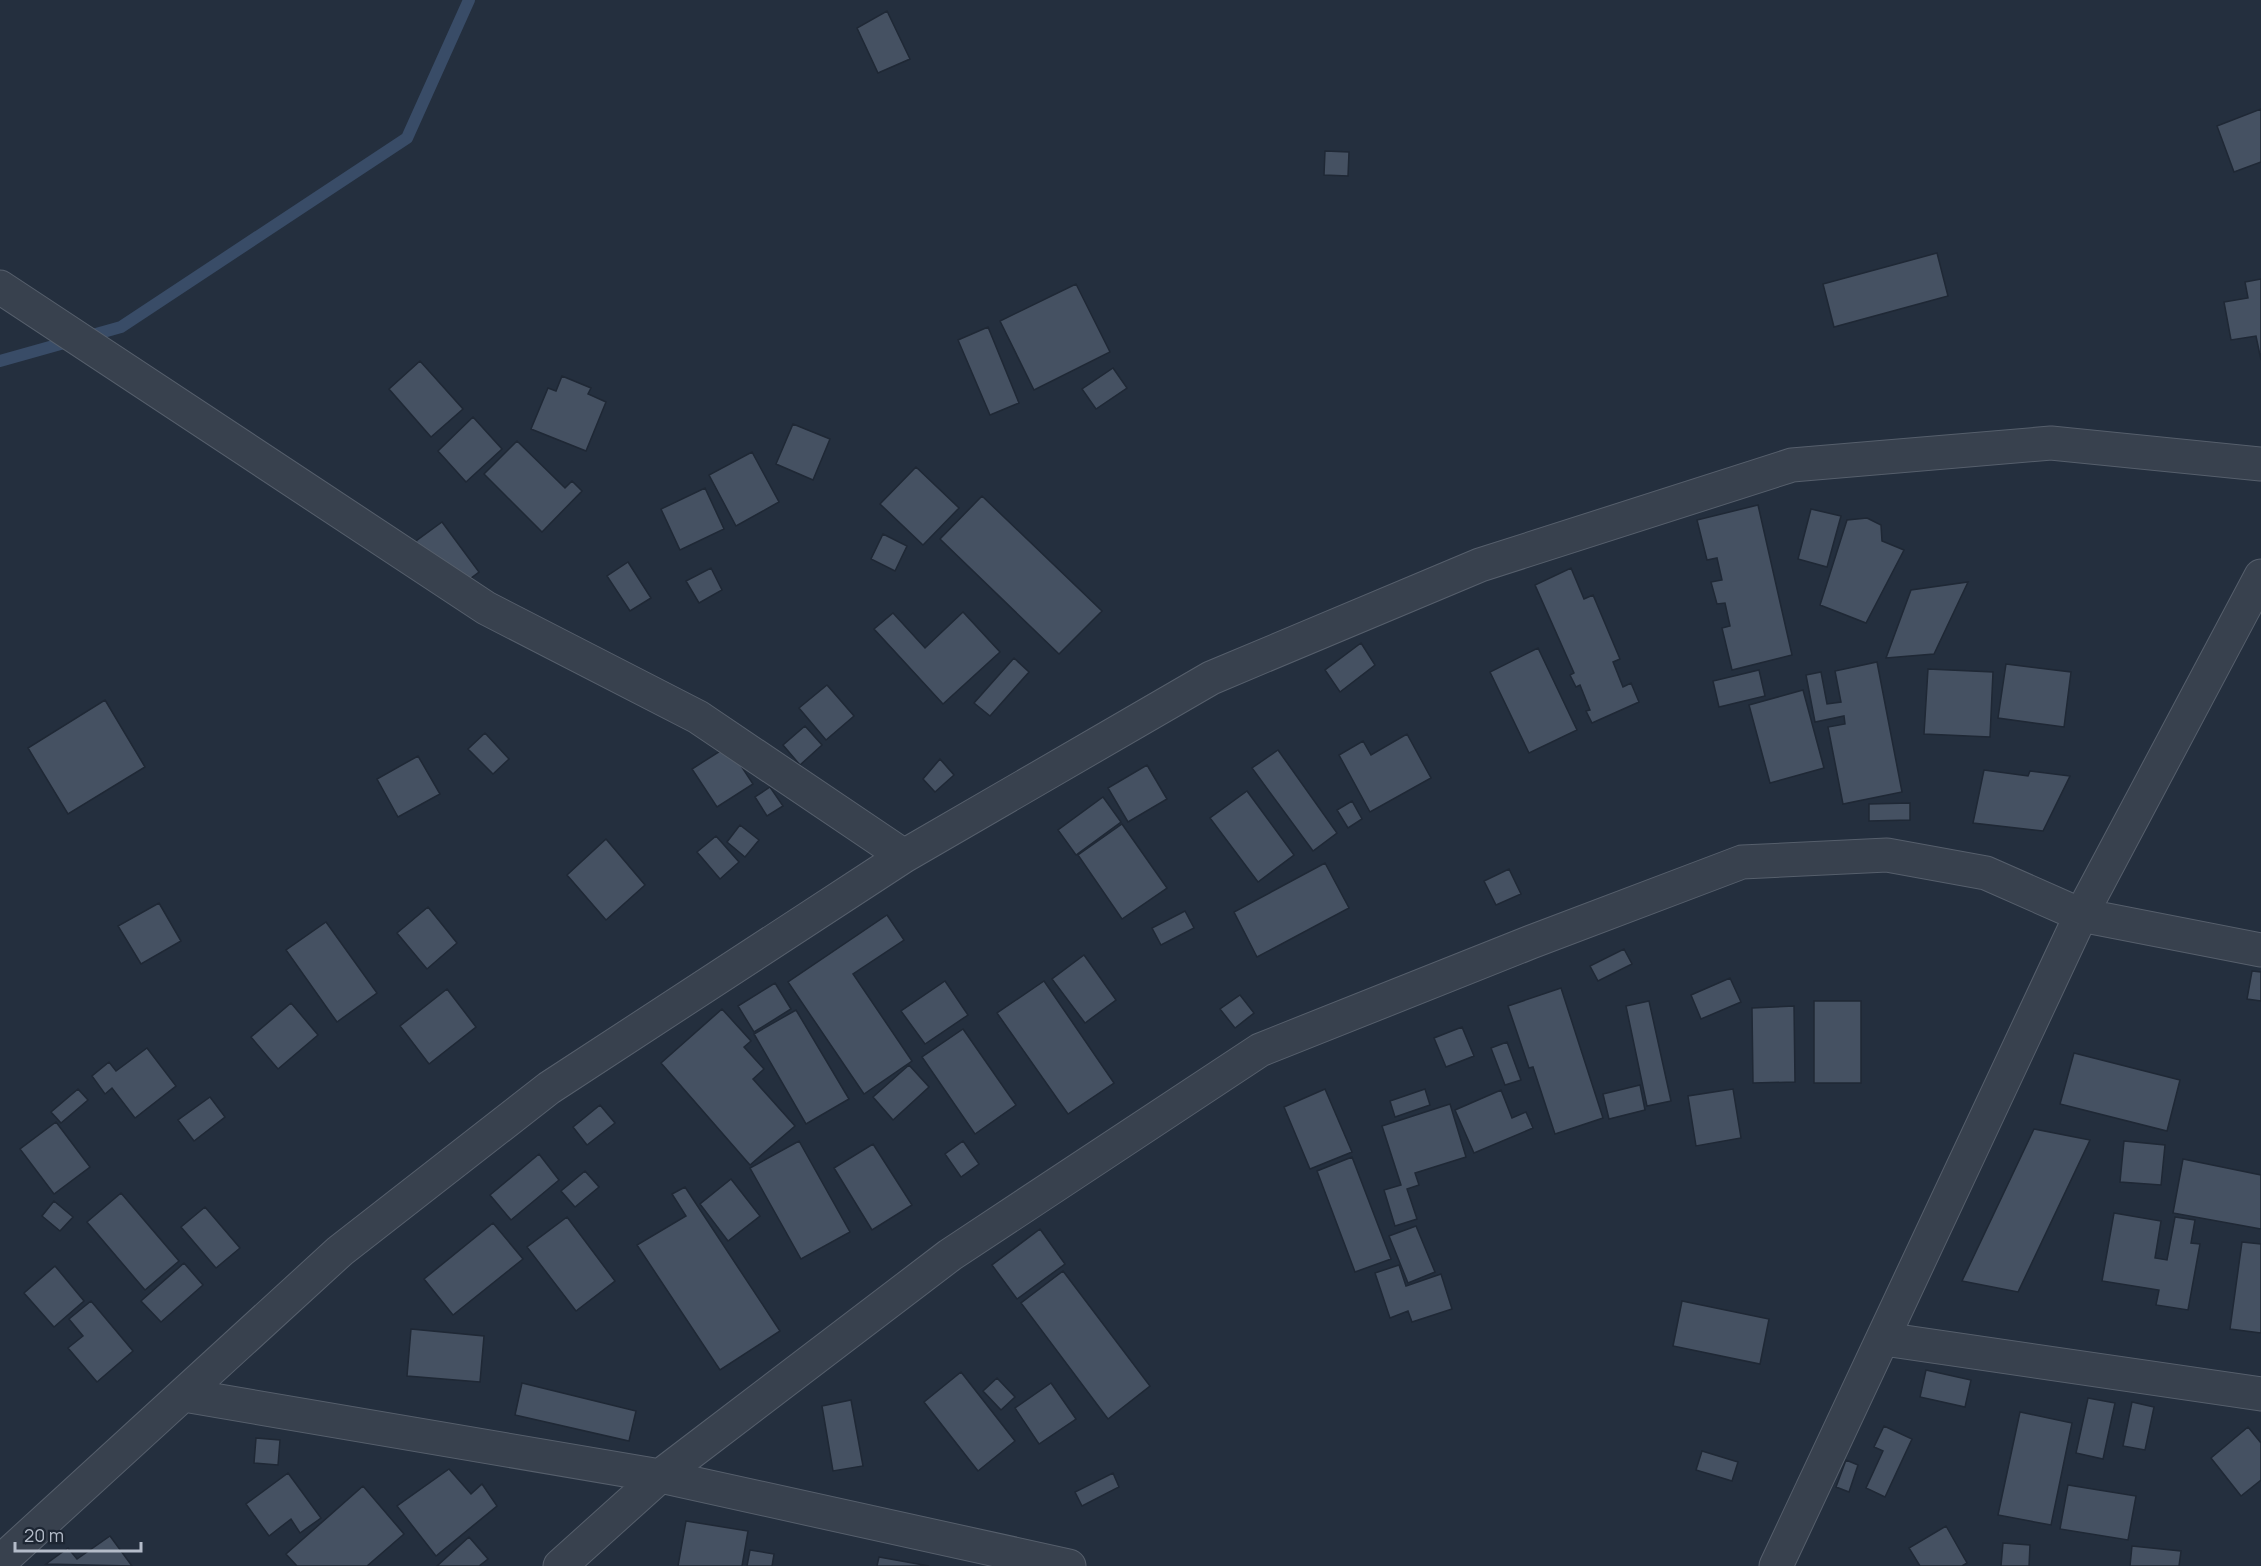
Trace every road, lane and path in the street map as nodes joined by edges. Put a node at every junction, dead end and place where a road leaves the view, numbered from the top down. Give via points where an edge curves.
1 (0, 287) edge
2 (2261, 464) edge
3 (2261, 576) edge
4 (904, 856) junction
5 (2081, 915) junction
6 (2261, 950) edge
7 (1884, 1339) junction
8 (2261, 1394) edge
9 (184, 1395) junction
10 (660, 1476) junction
11 (0, 1562) edge
12 (560, 1566) edge
13 (1070, 1566) edge
14 (1776, 1566) edge

1 - 4 street via 486,608 698,717
2 - 4 street via 2051,443 1792,465 1480,565 1211,678
3 - 5 street
4 - 9 street via 549,1088 340,1251
5 - 6 street
5 - 7 street
5 - 10 street via 1986,873 1887,855 1742,862 1509,950 1260,1050 950,1255
7 - 8 street
7 - 14 street
9 - 10 street
9 - 11 street
10 - 12 street
10 - 13 street

